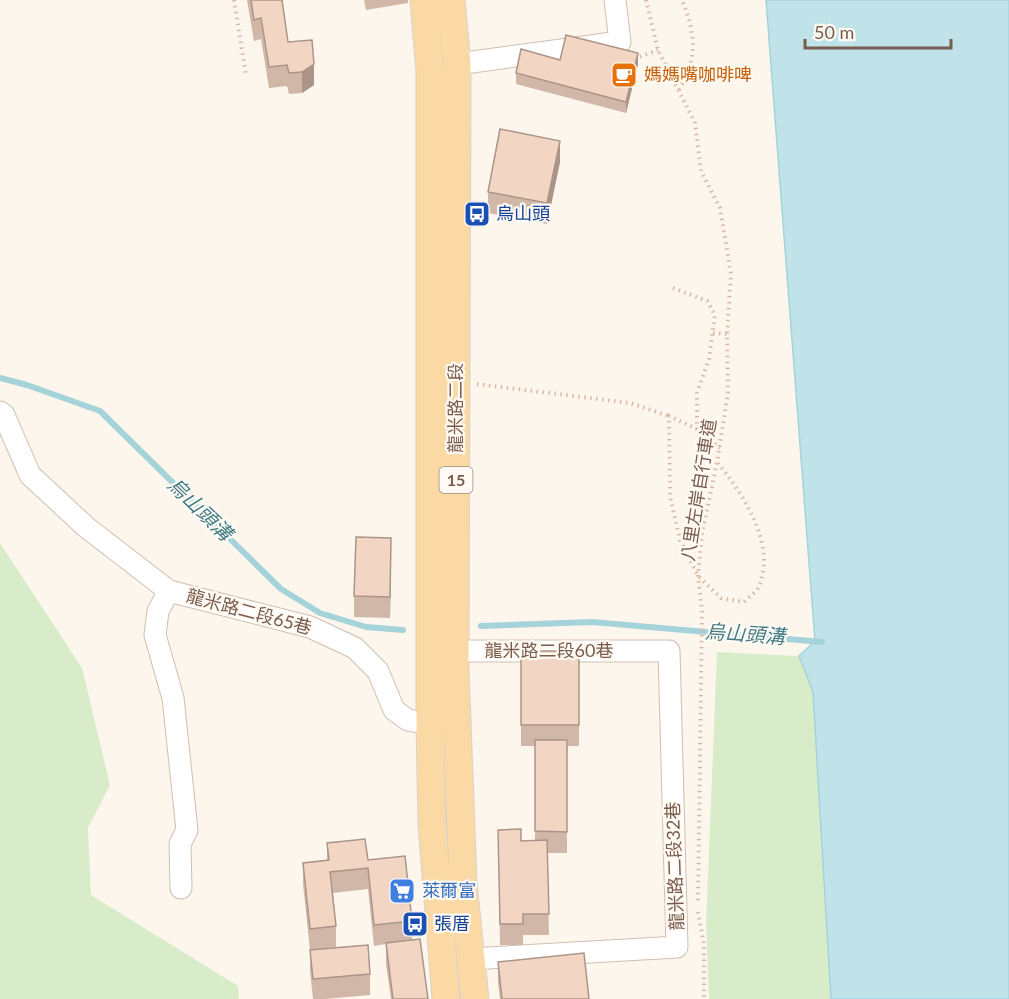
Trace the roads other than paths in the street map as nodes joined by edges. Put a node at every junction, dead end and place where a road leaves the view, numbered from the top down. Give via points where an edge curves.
1 (424, 0) edge
2 (451, 0) edge
3 (615, 0) edge
4 (457, 64) junction
5 (0, 412) edge
6 (169, 591) junction
7 (442, 651) junction
8 (669, 651) joint
9 (430, 724) junction
10 (181, 888) dead end
11 (471, 959) junction
12 (446, 999) edge
13 (475, 999) edge

1 - 7 main road, 龍米路二段 / 15 via 430,72
2 - 4 main road, 龍米路二段 / 15
3 - 4 street via 620,42
4 - 7 main road, 龍米路二段 / 15 via 456,381
5 - 6 street, 龍米路二段65巷 via 30,475 86,526
6 - 9 street, 龍米路二段65巷 via 310,627 355,648 378,671 394,710 408,720
6 - 10 street via 158,611 155,635 174,709 187,830 180,844
7 - 8 street, 龍米路二段60巷
7 - 9 main road, 龍米路二段 / 15
7 - 11 main road, 龍米路二段 / 15
8 - 11 street, 龍米路二段32巷 via 677,947
9 - 12 main road, 龍米路二段 / 15 via 432,825
11 - 13 main road, 15

